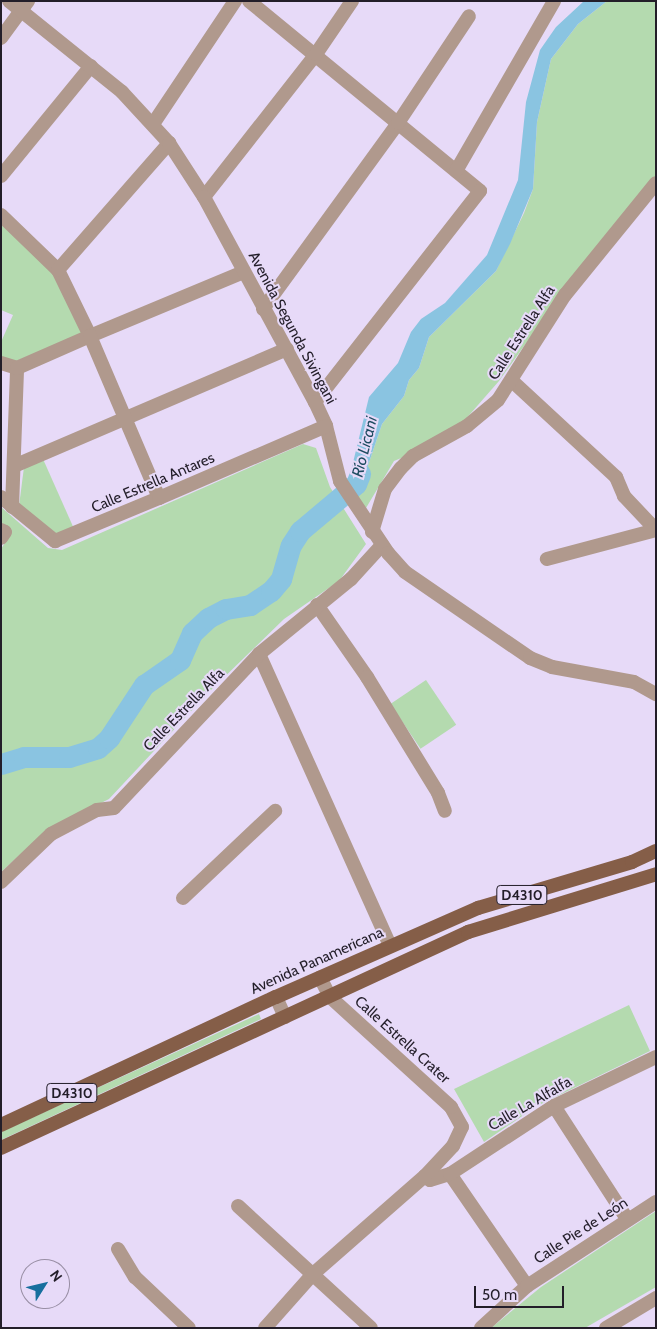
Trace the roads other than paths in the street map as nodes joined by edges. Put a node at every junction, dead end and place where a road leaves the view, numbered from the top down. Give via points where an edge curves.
1 (10, 1) edge
2 (235, 1) edge
3 (248, 1) edge
4 (352, 1) edge
5 (554, 1) edge
6 (24, 6) edge
7 (469, 16) dead end
8 (1, 38) edge
9 (316, 54) junction
10 (91, 66) junction
11 (398, 123) junction
12 (153, 124) junction
13 (169, 143) junction
14 (456, 171) junction
15 (1, 176) edge
16 (656, 182) edge
17 (204, 197) junction
18 (1, 215) edge
19 (58, 270) junction
20 (244, 272) junction
21 (262, 309) junction
22 (90, 336) junction
23 (288, 349) junction
24 (1, 363) edge
25 (17, 368) junction
26 (512, 382) junction
27 (316, 402) junction
28 (125, 416) junction
29 (326, 426) junction
30 (14, 466) junction
31 (1, 497) edge
32 (159, 498) junction
33 (12, 507) junction
34 (372, 532) junction
35 (382, 545) junction
36 (547, 559) dead end
37 (317, 605) junction
38 (260, 654) junction
39 (656, 694) edge
40 (275, 811) dead end
41 (445, 811) dead end
42 (656, 851) edge
43 (656, 874) edge
44 (1, 882) edge
45 (183, 898) dead end
46 (390, 946) junction
47 (320, 977) junction
48 (276, 997) junction
49 (330, 997) junction
50 (286, 1017) junction
51 (656, 1058) edge
52 (554, 1106) junction
53 (1, 1125) edge
54 (1, 1148) edge
55 (450, 1174) junction
56 (424, 1176) junction
57 (656, 1202) edge
58 (238, 1206) dead end
59 (627, 1219) junction
60 (118, 1249) dead end
61 (313, 1274) junction
62 (527, 1286) junction
63 (656, 1298) edge
64 (189, 1328) edge
65 (265, 1328) edge
66 (371, 1328) edge
67 (481, 1328) edge
68 (606, 1328) edge

1 - 6 street, Avenida Segunda Sivingani
2 - 12 street
3 - 9 street
4 - 9 street
5 - 14 street
6 - 8 street
6 - 10 street, Avenida Segunda Sivingani
7 - 11 street
9 - 11 street
9 - 17 street
10 - 12 street, Avenida Segunda Sivingani
10 - 15 street
11 - 14 street
11 - 21 street
12 - 13 street, Avenida Segunda Sivingani
13 - 17 street, Avenida Segunda Sivingani
13 - 19 street
14 - 27 street via 480,191
16 - 26 street, Calle Estrella Alfa via 565,295
17 - 20 street, Avenida Segunda Sivingani
18 - 19 street
19 - 22 street
20 - 21 street, Avenida Segunda Sivingani
20 - 22 street
21 - 23 street, Avenida Segunda Sivingani
22 - 25 street
22 - 28 street
23 - 27 street, Avenida Segunda Sivingani
23 - 28 street
24 - 25 street
25 - 30 street
26 - 34 street, Calle Estrella Alfa via 480,416 413,456 401,468 385,489
26 - 36 street via 616,477 624,496 656,530
27 - 29 street, Avenida Segunda Sivingani
28 - 30 street
28 - 32 street
29 - 32 street, Calle Estrella Antares
29 - 34 street, Avenida Segunda Sivingani via 340,481
30 - 33 street
31 - 33 street, Calle Estrella Antares
32 - 33 street, Calle Estrella Antares via 54,541
34 - 35 street, Avenida Segunda Sivingani
35 - 37 street, Calle Estrella Alfa via 351,579
35 - 39 street, Avenida Segunda Sivingani via 405,572 530,658 552,667 634,682
37 - 38 street, Calle Estrella Alfa
37 - 41 street via 367,677 438,794
38 - 44 street, Calle Estrella Alfa via 114,808 97,810 51,834
38 - 46 street
40 - 45 street
42 - 46 main road, Avenida Panamericana / D4310 via 632,862 478,908
43 - 49 main road, D4310 via 468,932
46 - 47 main road, Avenida Panamericana / D4310
47 - 48 main road, Avenida Panamericana / D4310
47 - 49 street, Calle Estrella Crater
48 - 50 street
48 - 53 main road, Avenida Panamericana / D4310
49 - 50 main road, D4310
49 - 56 street, Calle Estrella Crater via 451,1107 462,1127 453,1146
50 - 54 main road, D4310
51 - 52 street, Calle La Alfalfa
52 - 55 street, Calle La Alfalfa
52 - 59 street
55 - 56 street, Calle La Alfalfa via 430,1180
55 - 62 street
56 - 61 street
57 - 59 street, Calle Pie de León
58 - 61 street
59 - 62 street, Calle Pie de León
60 - 64 street via 135,1276
61 - 65 street
61 - 66 street
62 - 67 street, Calle Pie de León
63 - 68 street

